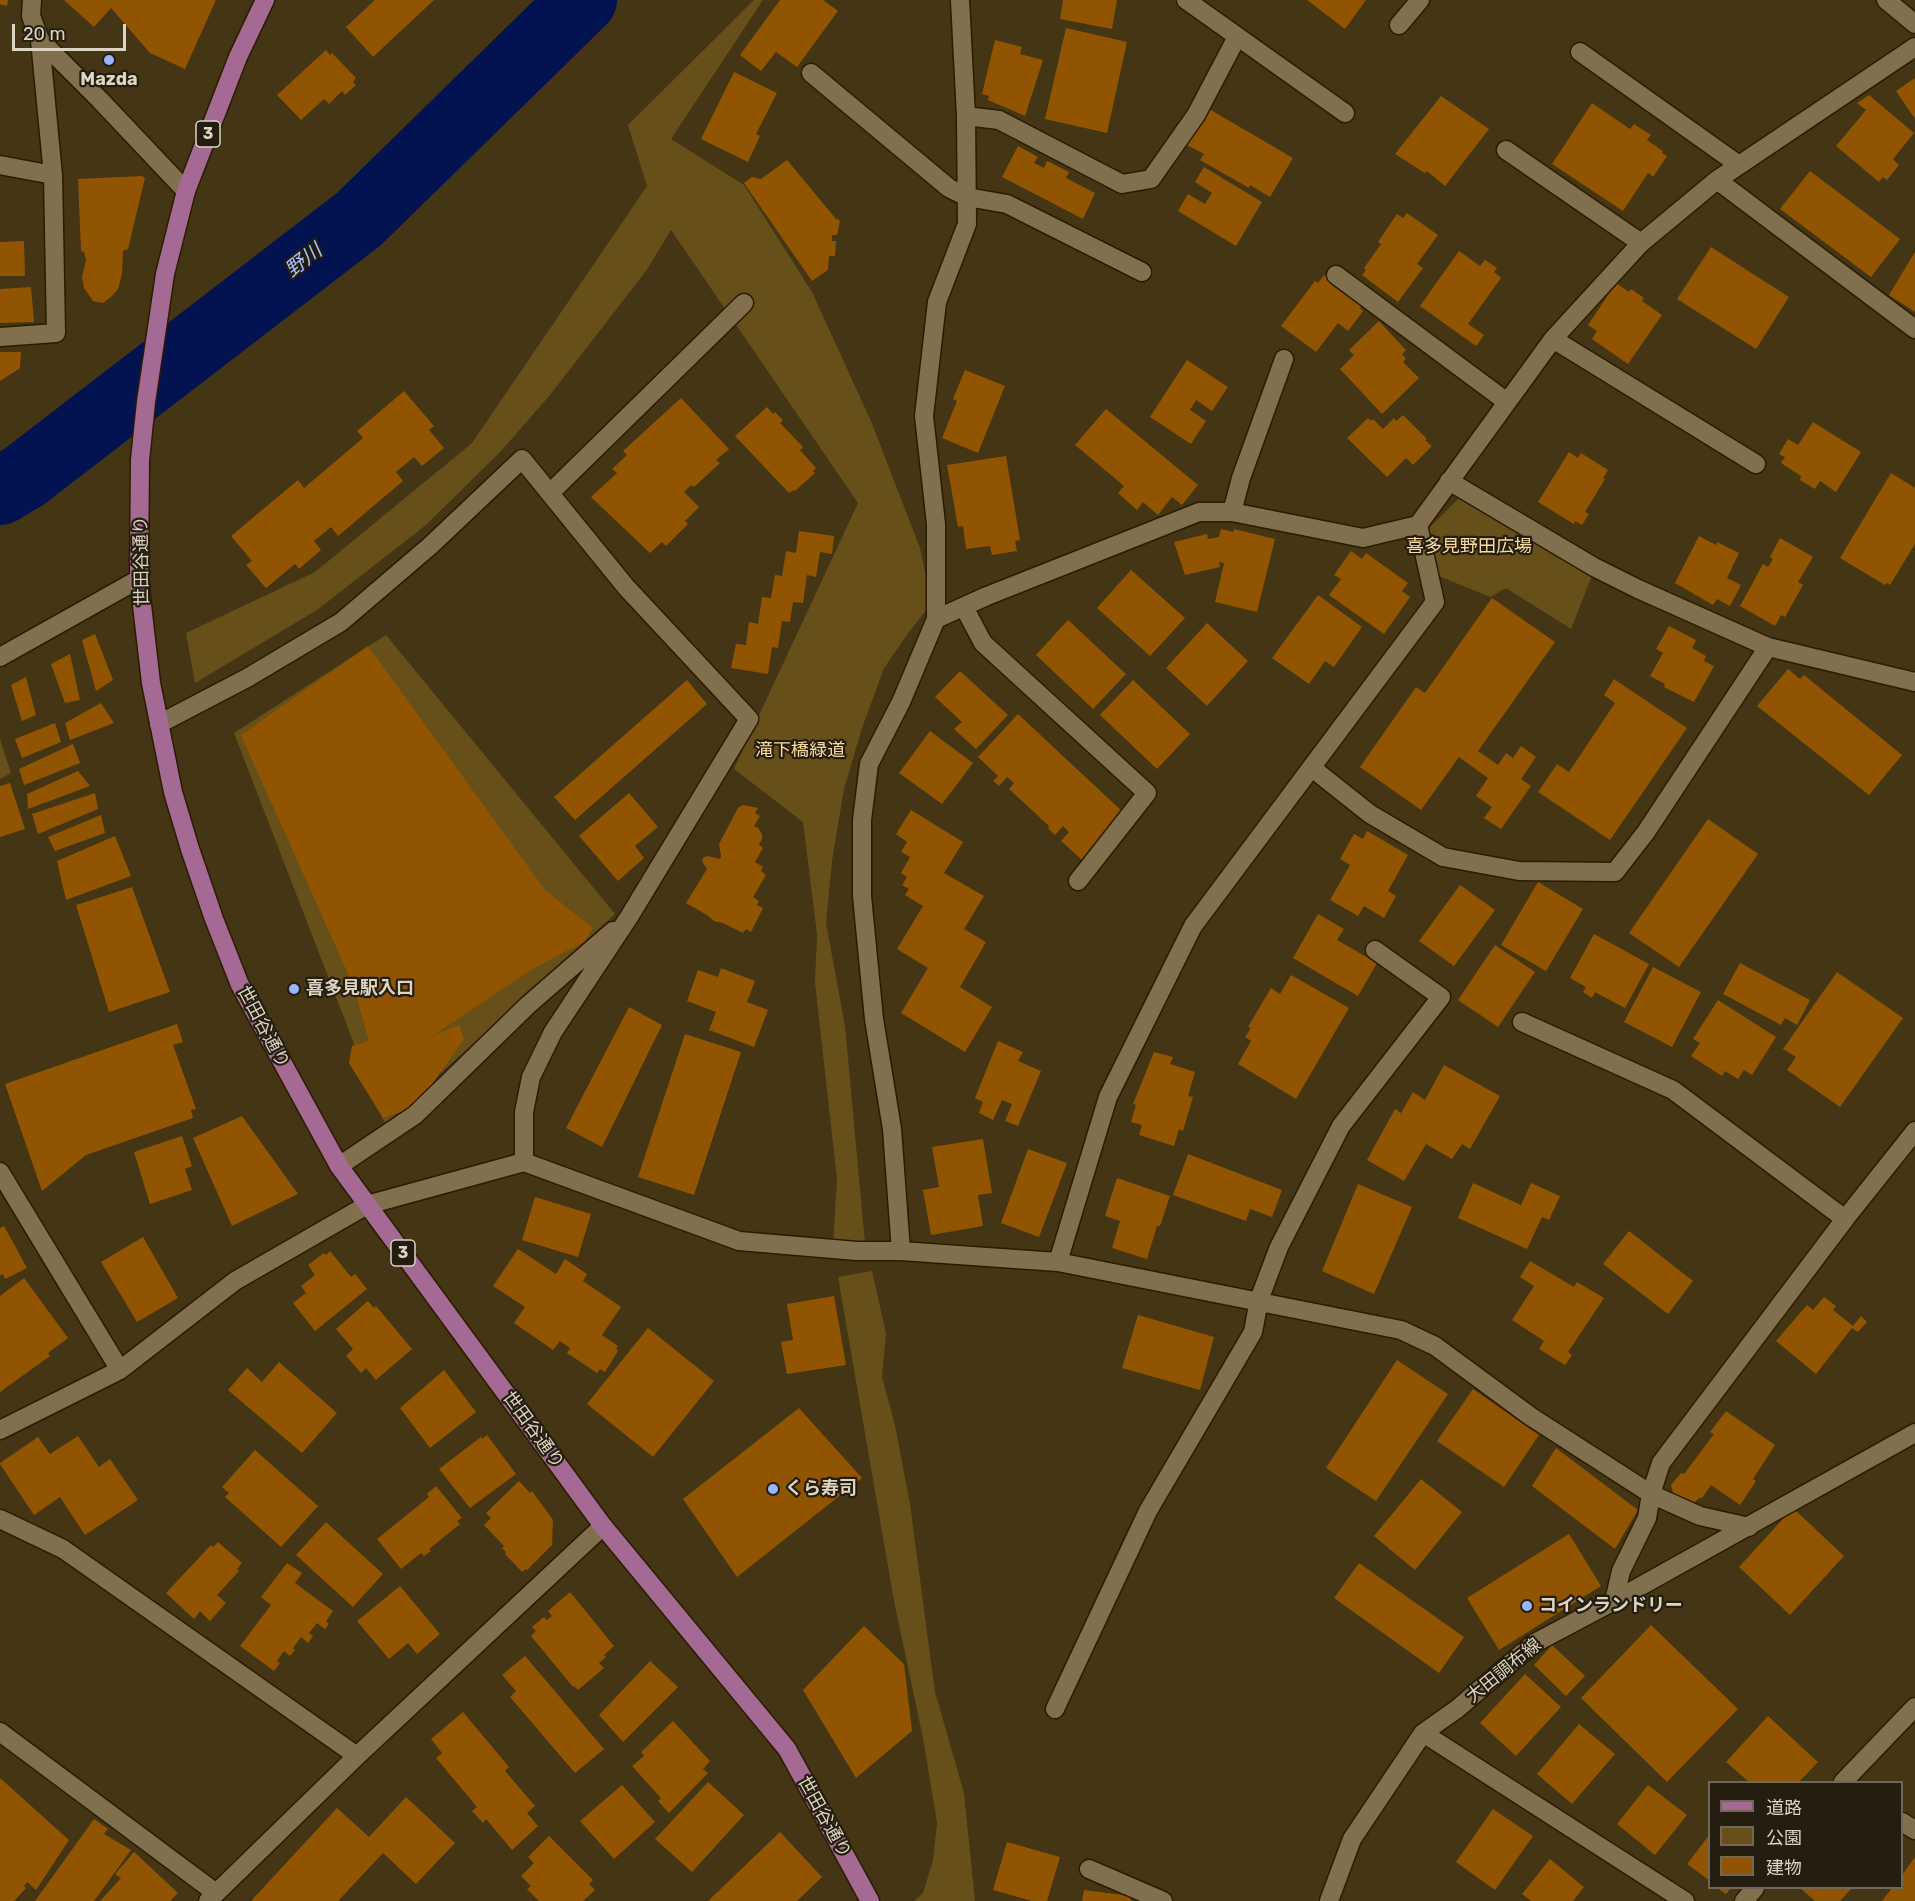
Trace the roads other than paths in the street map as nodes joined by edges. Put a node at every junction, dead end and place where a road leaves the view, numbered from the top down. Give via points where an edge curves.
1 (32, 0) edge
2 (265, 0) edge
3 (960, 0) edge
4 (1186, 0) edge
5 (1420, 0) edge
6 (1886, 0) edge
7 (1915, 24) edge
8 (1399, 26) dead end
9 (1237, 37) junction
10 (40, 40) junction
11 (1915, 47) edge
12 (1580, 52) dead end
13 (811, 73) dead end
14 (1345, 113) dead end
15 (966, 116) junction
16 (1506, 150) dead end
17 (0, 165) edge
18 (1739, 165) junction
19 (53, 175) junction
20 (1717, 180) junction
21 (186, 190) junction
22 (967, 197) junction
23 (1641, 243) junction
24 (1142, 272) dead end
25 (1335, 275) dead end
26 (744, 303) dead end
27 (1915, 328) edge
28 (0, 338) edge
29 (1553, 339) junction
30 (1284, 359) dead end
31 (1507, 402) junction
32 (1756, 464) dead end
33 (1449, 481) junction
34 (550, 493) junction
35 (1232, 512) junction
36 (1418, 525) junction
37 (139, 579) junction
38 (964, 606) junction
39 (936, 619) junction
40 (1768, 647) junction
41 (0, 657) edge
42 (1915, 681) edge
43 (159, 723) junction
44 (1312, 768) junction
45 (1078, 881) dead end
46 (629, 916) junction
47 (1375, 950) dead end
48 (1522, 1022) dead end
49 (1915, 1131) edge
50 (524, 1162) junction
51 (339, 1166) junction
52 (0, 1172) edge
53 (367, 1205) junction
54 (1845, 1220) junction
55 (900, 1251) junction
56 (1058, 1262) junction
57 (1259, 1300) junction
58 (120, 1370) junction
59 (0, 1431) edge
60 (1915, 1433) edge
61 (1651, 1494) junction
62 (0, 1519) edge
63 (603, 1526) junction
64 (1749, 1527) junction
65 (1614, 1602) junction
66 (1915, 1707) edge
67 (1055, 1709) dead end
68 (0, 1732) edge
69 (1423, 1733) junction
70 (357, 1756) junction
71 (1844, 1781) edge
72 (1089, 1869) dead end
73 (1753, 1889) edge
74 (212, 1897) edge
75 (870, 1901) edge
76 (1162, 1901) edge
77 (1329, 1901) edge
78 (1685, 1901) edge
79 (1744, 1901) edge

1 - 10 street via 31,16
2 - 21 main road, 世田谷通り / 3 via 238,57
3 - 15 street
4 - 9 street
5 - 8 street
6 - 7 street
9 - 14 street
9 - 15 street via 1196,115 1151,178 1122,184 999,120
10 - 19 street
10 - 21 street
11 - 18 street
12 - 18 street
13 - 22 street via 949,188
15 - 22 street
16 - 23 street
17 - 19 street
18 - 20 street
19 - 28 street via 56,333
20 - 23 street
20 - 27 street
21 - 37 main road, 世田谷通り / 3 via 165,274 145,414 140,460
22 - 24 street via 1007,204
22 - 39 street via 967,224 938,302 924,416 936,524
23 - 29 street
25 - 31 street
26 - 34 street
29 - 31 street
29 - 32 street
30 - 35 street
31 - 33 street
33 - 36 street
33 - 40 street via 1594,567
34 - 43 street via 522,459 430,546 341,622 247,678
34 - 46 street via 626,587 748,719
35 - 36 street via 1363,538
35 - 38 street via 1199,512
36 - 44 street via 1435,602
37 - 41 street
37 - 43 main road, 世田谷通り / 3
38 - 39 street
38 - 45 street via 983,643 1147,793
39 - 55 street via 901,702 869,764 862,820 862,896 874,1019 892,1129
40 - 42 street
40 - 44 street via 1646,832 1615,872 1519,872 1443,857 1370,814
43 - 51 main road, 世田谷通り / 3 via 190,849 240,985
44 - 56 street via 1193,926 1108,1096
46 - 50 street via 554,1032 531,1077 524,1112
46 - 51 street via 528,1005 416,1115
47 - 57 street via 1442,998 1341,1126 1279,1247
48 - 54 street via 1673,1090
49 - 54 street
50 - 53 street
50 - 55 street via 740,1241
51 - 53 main road, 世田谷通り / 3
52 - 58 street
53 - 58 street via 236,1281
53 - 63 main road, 世田谷通り / 3
54 - 61 street via 1661,1463
55 - 56 street
56 - 57 street
57 - 61 street via 1419,1337 1530,1416
57 - 67 street via 1253,1332 1148,1511
58 - 59 street
60 - 64 street, 大田調布線
61 - 64 street via 1700,1516
61 - 65 street via 1647,1518 1622,1570
62 - 70 street via 63,1550
63 - 70 street
63 - 75 main road, 世田谷通り / 3 via 787,1749
64 - 65 street, 大田調布線
65 - 69 street, 大田調布線 via 1533,1644
66 - 71 street
68 - 74 street
69 - 77 street, 大田調布線 via 1352,1839
69 - 78 street
70 - 74 street
72 - 76 street
73 - 79 street

